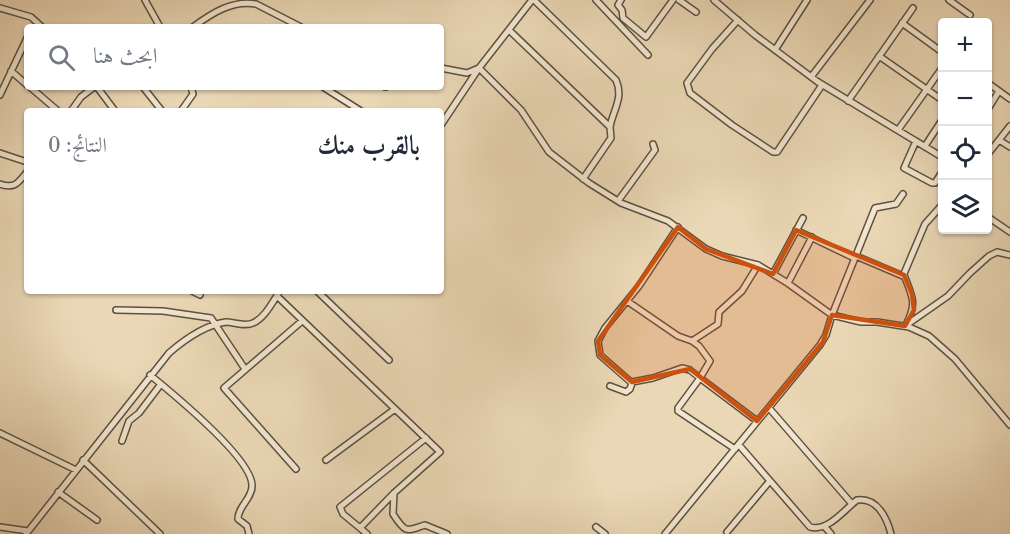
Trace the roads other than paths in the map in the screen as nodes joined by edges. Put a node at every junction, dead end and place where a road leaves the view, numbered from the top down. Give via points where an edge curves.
1 (146, 0) edge
2 (533, 0) edge
3 (596, 0) edge
4 (621, 0) edge
5 (673, 0) edge
6 (679, 0) edge
7 (714, 0) edge
8 (807, 0) edge
9 (870, 0) edge
10 (949, 0) edge
11 (235, 1) edge
12 (0, 8) edge
13 (913, 8) dead end
14 (696, 12) dead end
15 (970, 15) dead end
16 (36, 20) junction
17 (738, 20) junction
18 (902, 23) junction
19 (34, 24) edge
20 (39, 24) edge
21 (158, 24) edge
22 (198, 24) edge
23 (295, 24) edge
24 (509, 30) junction
25 (24, 44) edge
26 (938, 49) edge
27 (775, 50) junction
28 (648, 55) dead end
29 (879, 56) junction
30 (479, 68) junction
31 (444, 69) edge
32 (11, 71) junction
33 (939, 72) edge
34 (811, 77) junction
35 (24, 82) edge
36 (822, 85) junction
37 (992, 87) edge
38 (927, 89) junction
39 (33, 90) edge
40 (91, 90) edge
41 (98, 90) edge
42 (145, 90) edge
43 (192, 90) edge
44 (328, 90) edge
45 (999, 92) junction
46 (0, 95) edge
47 (938, 97) edge
48 (1010, 99) edge
49 (848, 101) junction
50 (992, 101) edge
51 (54, 108) edge
52 (73, 108) edge
53 (113, 108) edge
54 (160, 108) edge
55 (184, 108) edge
56 (356, 108) edge
57 (444, 120) edge
58 (938, 126) edge
59 (1010, 126) edge
60 (610, 127) junction
61 (898, 130) junction
62 (999, 140) junction
63 (916, 141) junction
64 (653, 144) dead end
65 (925, 146) junction
66 (1010, 147) edge
67 (992, 148) edge
68 (0, 153) edge
69 (938, 154) edge
70 (24, 161) edge
71 (24, 175) edge
72 (583, 178) junction
73 (938, 178) edge
74 (0, 184) edge
75 (903, 194) dead end
76 (618, 201) junction
77 (938, 209) edge
78 (803, 218) dead end
79 (992, 221) edge
80 (678, 227) junction
81 (796, 230) junction
82 (1010, 232) edge
83 (812, 237) junction
84 (1010, 255) edge
85 (856, 256) junction
86 (758, 265) junction
87 (773, 274) junction
88 (904, 276) junction
89 (788, 283) junction
90 (278, 294) edge
91 (320, 294) edge
92 (627, 301) junction
93 (116, 310) dead end
94 (832, 315) junction
95 (302, 321) junction
96 (214, 324) junction
97 (905, 326) junction
98 (692, 341) junction
99 (389, 360) dead end
100 (245, 369) junction
101 (150, 375) junction
102 (700, 378) junction
103 (632, 382) junction
104 (161, 384) junction
105 (610, 386) dead end
106 (769, 408) junction
107 (395, 409) junction
108 (757, 421) junction
109 (1010, 425) edge
110 (0, 433) edge
111 (426, 438) junction
112 (122, 441) dead end
113 (737, 447) junction
114 (83, 460) junction
115 (326, 460) dead end
116 (296, 469) dead end
117 (76, 470) junction
118 (769, 482) junction
119 (58, 492) junction
120 (394, 493) junction
121 (852, 504) junction
122 (97, 520) dead end
123 (824, 526) junction
124 (0, 527) edge
125 (596, 527) dead end
126 (360, 528) junction
127 (27, 532) edge
128 (727, 532) dead end
129 (160, 534) edge
130 (249, 534) edge
131 (367, 534) edge
132 (447, 534) edge
133 (605, 534) edge
134 (665, 534) edge
135 (831, 534) edge
136 (891, 534) edge

1 - 21 street
2 - 24 street
2 - 60 street via 616,80 619,101
3 - 28 street
4 - 5 street via 618,5 623,18 646,37
6 - 14 street
7 - 17 street
8 - 27 street
9 - 34 street
10 - 15 street
11 - 22 street
11 - 23 street via 256,4
12 - 16 street
13 - 18 street
16 - 19 street
16 - 20 street
17 - 27 street
17 - 36 street via 687,83 690,93 723,119 777,152
18 - 26 street
18 - 29 street
24 - 30 street
24 - 60 street
25 - 32 street
27 - 34 street
29 - 38 street
29 - 49 street
30 - 31 street via 467,73
30 - 57 street
30 - 72 street via 521,110 549,152
32 - 35 street
32 - 46 street
33 - 38 street
34 - 36 street
36 - 49 street
37 - 45 street
38 - 47 street
38 - 61 street
39 - 51 street
40 - 52 street
41 - 53 street
42 - 54 street
43 - 55 street
44 - 56 street
45 - 48 street
45 - 50 street
49 - 61 street
58 - 65 street
59 - 62 street
60 - 72 street via 611,138
61 - 63 street
62 - 66 street
62 - 67 street
63 - 65 street
63 - 73 street via 904,168 932,183
64 - 76 street via 655,150
65 - 69 street
68 - 70 street
71 - 74 street via 14,186
72 - 76 street
75 - 85 street via 896,204 875,208
76 - 80 street
77 - 88 street via 925,224
78 - 81 street
79 - 82 street
80 - 86 street via 706,249
80 - 92 street
81 - 83 street
81 - 87 street
83 - 85 street
83 - 89 street
84 - 97 street via 997,252 989,256 948,296
85 - 88 street
85 - 94 street
86 - 87 street
86 - 98 street via 742,291 719,312 718,324
87 - 89 street
88 - 97 street via 914,310
89 - 94 street
90 - 95 street
90 - 96 street via 255,322
91 - 99 street
92 - 98 street via 678,336
92 - 103 street via 605,328 597,346 600,355
93 - 96 street via 200,315 211,318
94 - 97 street
94 - 106 street via 823,342
95 - 100 street
95 - 107 street
96 - 100 street
96 - 101 street via 173,349
97 - 109 street via 928,336 951,355
98 - 102 street via 710,361
100 - 116 street via 224,388
101 - 104 street
101 - 114 street
102 - 103 street via 690,369 682,368
102 - 108 street
102 - 113 street via 678,411
103 - 105 street via 626,392
104 - 112 street via 129,421
104 - 130 street via 206,423 250,476 251,491 238,512 238,519 247,526
106 - 108 street
106 - 121 street
107 - 111 street
107 - 115 street
108 - 113 street
110 - 117 street
111 - 120 street via 440,452
111 - 126 street via 340,507
113 - 118 street
113 - 134 street
114 - 117 street
114 - 129 street
117 - 119 street
118 - 123 street via 810,527
118 - 128 street
119 - 122 street
119 - 127 street
120 - 126 street
120 - 132 street via 393,514 407,530 425,525
121 - 123 street
121 - 136 street via 860,499 871,501 884,515
123 - 135 street
124 - 127 street
125 - 133 street
126 - 131 street

